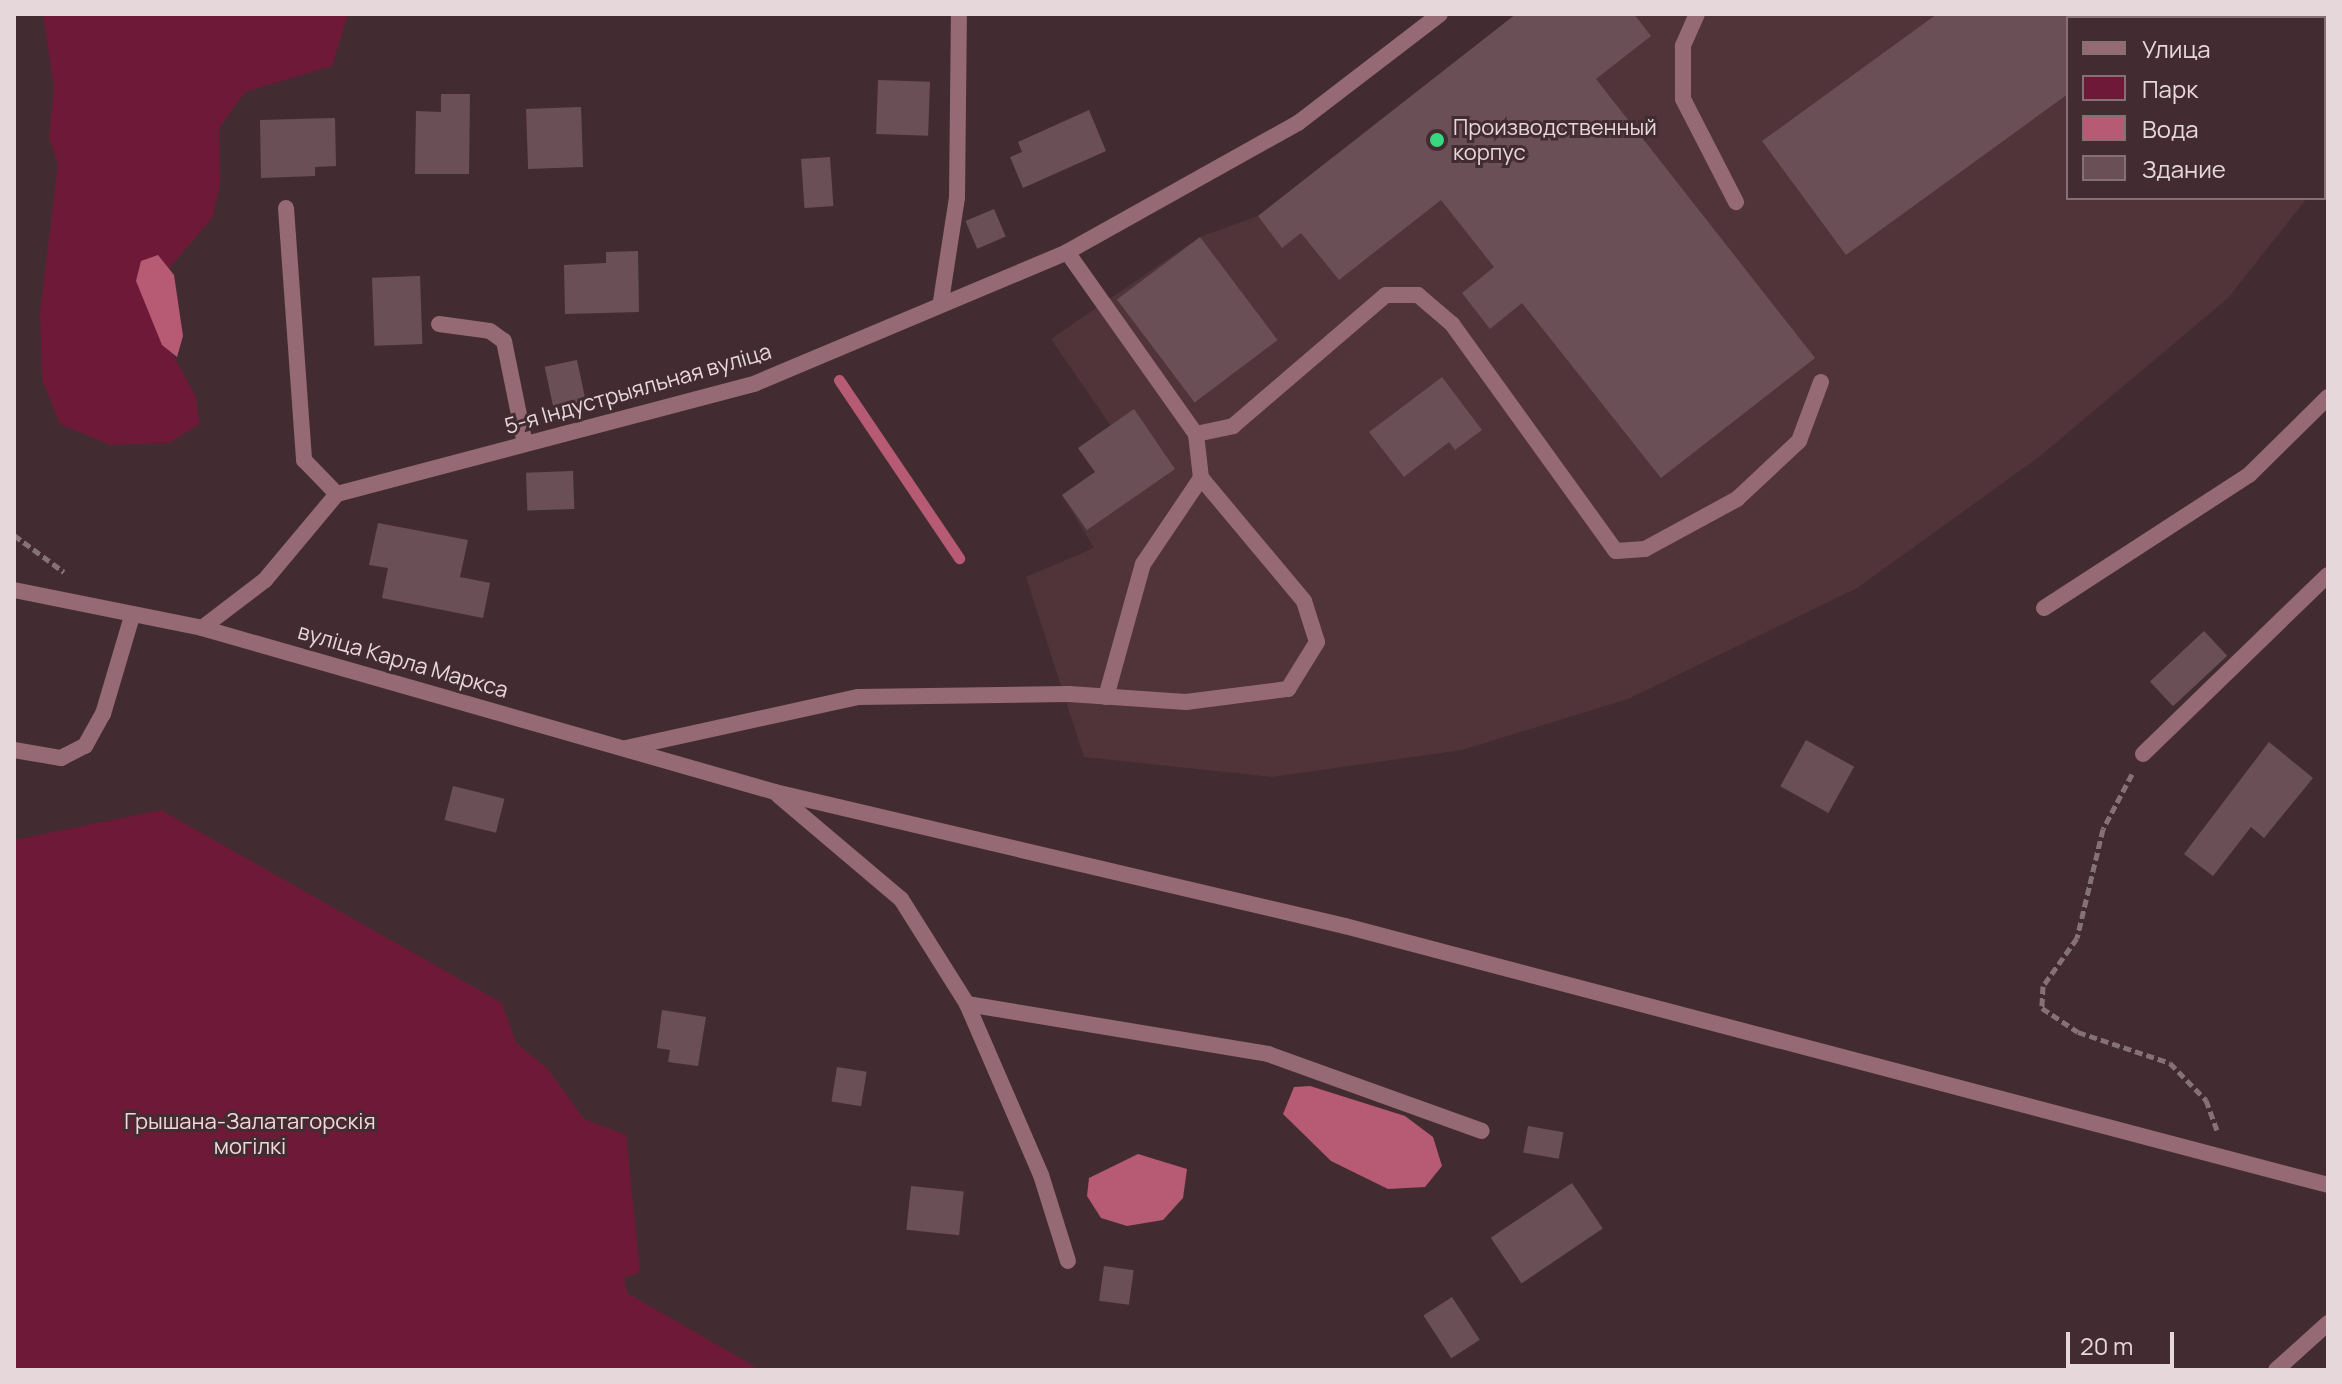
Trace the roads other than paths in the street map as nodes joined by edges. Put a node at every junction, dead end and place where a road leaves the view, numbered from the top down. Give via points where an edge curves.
1 (959, 14) edge
2 (1440, 14) edge
3 (1697, 14) edge
4 (1736, 202) dead end
5 (286, 208) dead end
6 (1067, 252) junction
7 (941, 301) junction
8 (439, 324) dead end
9 (1821, 382) dead end
10 (2328, 397) edge
11 (1196, 434) junction
12 (525, 444) junction
13 (1201, 478) junction
14 (337, 494) junction
15 (2328, 575) edge
16 (14, 590) edge
17 (2044, 608) dead end
18 (132, 616) junction
19 (202, 628) junction
20 (1106, 697) junction
21 (626, 748) junction
22 (14, 750) edge
23 (2143, 754) road end
24 (775, 792) junction
25 (967, 1004) junction
26 (1482, 1131) dead end
27 (2328, 1185) edge
28 (1068, 1261) dead end
29 (2328, 1323) edge
30 (2276, 1370) edge

1 - 7 street via 957,198
2 - 6 street, 5-я Індустрыяльная вуліца via 1298,123
3 - 4 street via 1683,46 1683,99
5 - 14 street via 304,460
6 - 7 street, 5-я Індустрыяльная вуліца
6 - 11 street
7 - 12 street, 5-я Індустрыяльная вуліца via 756,383
8 - 12 street via 490,331 504,341
9 - 11 street via 1799,441 1737,499 1645,549 1616,551 1452,324 1418,295 1386,295 1233,426
10 - 17 street via 2249,475
11 - 13 street
12 - 14 street, 5-я Індустрыяльная вуліца
13 - 20 street via 1143,564
13 - 20 street via 1304,601 1317,642 1288,689 1186,702
14 - 19 street via 265,580
15 - 23 street
16 - 18 street, вуліца Карла Маркса
18 - 19 street, вуліца Карла Маркса
18 - 22 street via 103,714 85,746 61,758
19 - 21 street, вуліца Карла Маркса
20 - 21 street via 858,697
21 - 24 street, вуліца Карла Маркса
24 - 25 street via 901,899
24 - 27 street, вуліца Карла Маркса via 1345,926
25 - 26 street via 1268,1054
25 - 28 street via 1041,1175
29 - 30 street

